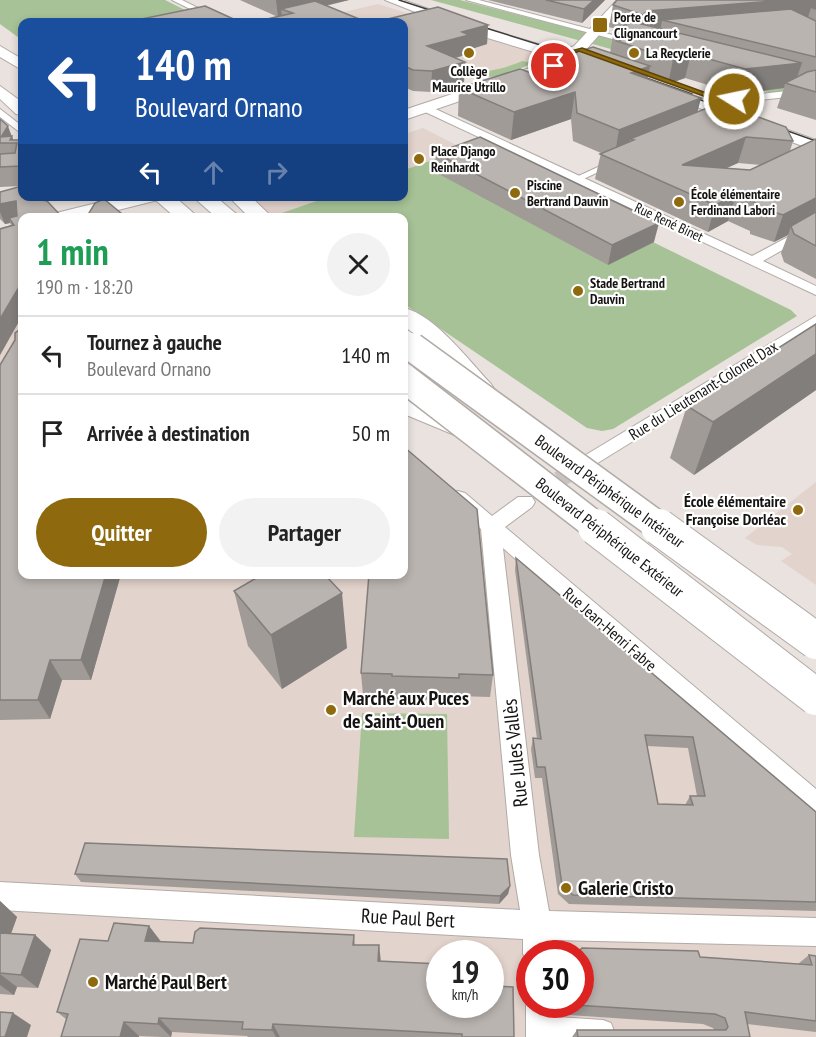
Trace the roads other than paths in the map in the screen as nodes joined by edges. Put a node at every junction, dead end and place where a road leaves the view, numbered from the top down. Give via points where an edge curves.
1 (176, 0) edge
2 (391, 0) edge
3 (413, 0) edge
4 (470, 0) edge
5 (624, 0) edge
6 (214, 18) edge
7 (595, 32) junction
8 (646, 39) edge
9 (632, 41) junction
10 (654, 47) edge
11 (575, 54) junction
12 (617, 68) edge
13 (793, 82) edge
14 (4, 84) edge
15 (816, 90) edge
16 (723, 101) junction
17 (18, 104) edge
18 (424, 108) junction
19 (0, 112) edge
20 (408, 113) edge
21 (18, 128) edge
22 (816, 134) edge
23 (816, 146) edge
24 (628, 158) edge
25 (576, 179) junction
26 (167, 201) edge
27 (209, 201) edge
28 (244, 201) edge
29 (114, 203) edge
30 (77, 213) edge
31 (183, 213) edge
32 (224, 213) edge
33 (257, 213) edge
34 (816, 226) edge
35 (752, 261) junction
36 (816, 291) edge
37 (408, 318) edge
38 (816, 321) edge
39 (408, 344) edge
40 (408, 381) edge
41 (408, 406) edge
42 (506, 414) junction
43 (484, 439) junction
44 (590, 460) tunnel mouth
45 (446, 488) edge
46 (525, 502) tunnel mouth
47 (491, 526) junction
48 (816, 641) edge
49 (816, 697) edge
50 (816, 806) edge
51 (0, 896) edge
52 (537, 925) junction
53 (816, 932) edge
54 (538, 940) edge
55 (541, 1023) edge
56 (622, 1032) edge

1 - 6 street
2 - 11 main road via 466,27
3 - 11 main road
4 - 7 street
5 - 7 main road
7 - 9 street
7 - 11 main road
8 - 9 street
9 - 10 street
11 - 12 main road
11 - 18 main road
13 - 15 street
14 - 17 highway
15 - 16 street
16 - 22 main road
16 - 23 main road via 647,79 726,118
18 - 20 main road
18 - 25 street, Rue René Binet
19 - 21 street
24 - 25 street
25 - 35 street, Rue René Binet
26 - 31 highway
27 - 32 highway
28 - 33 highway
29 - 30 main road
34 - 35 street
35 - 36 street, Rue René Binet
37 - 42 highway, bridge via 427,332
38 - 44 street, Rue du Lieutenant-Colonel Dax
39 - 42 highway, Boulevard Périphérique Intérieur, bridge
40 - 43 highway, Boulevard Périphérique Extérieur, bridge
41 - 43 highway, bridge
42 - 48 highway, Boulevard Périphérique Intérieur, bridge
43 - 49 highway, Boulevard Périphérique Extérieur, bridge
45 - 47 street, Rue Jean-Henri Fabre
46 - 47 street
47 - 50 street, Rue Jean-Henri Fabre
47 - 52 street, Rue Jules Vallès via 525,855
51 - 52 street, Rue Paul Bert
52 - 53 street, Rue Paul Bert
52 - 54 street, Rue Jules Vallès
55 - 56 street

